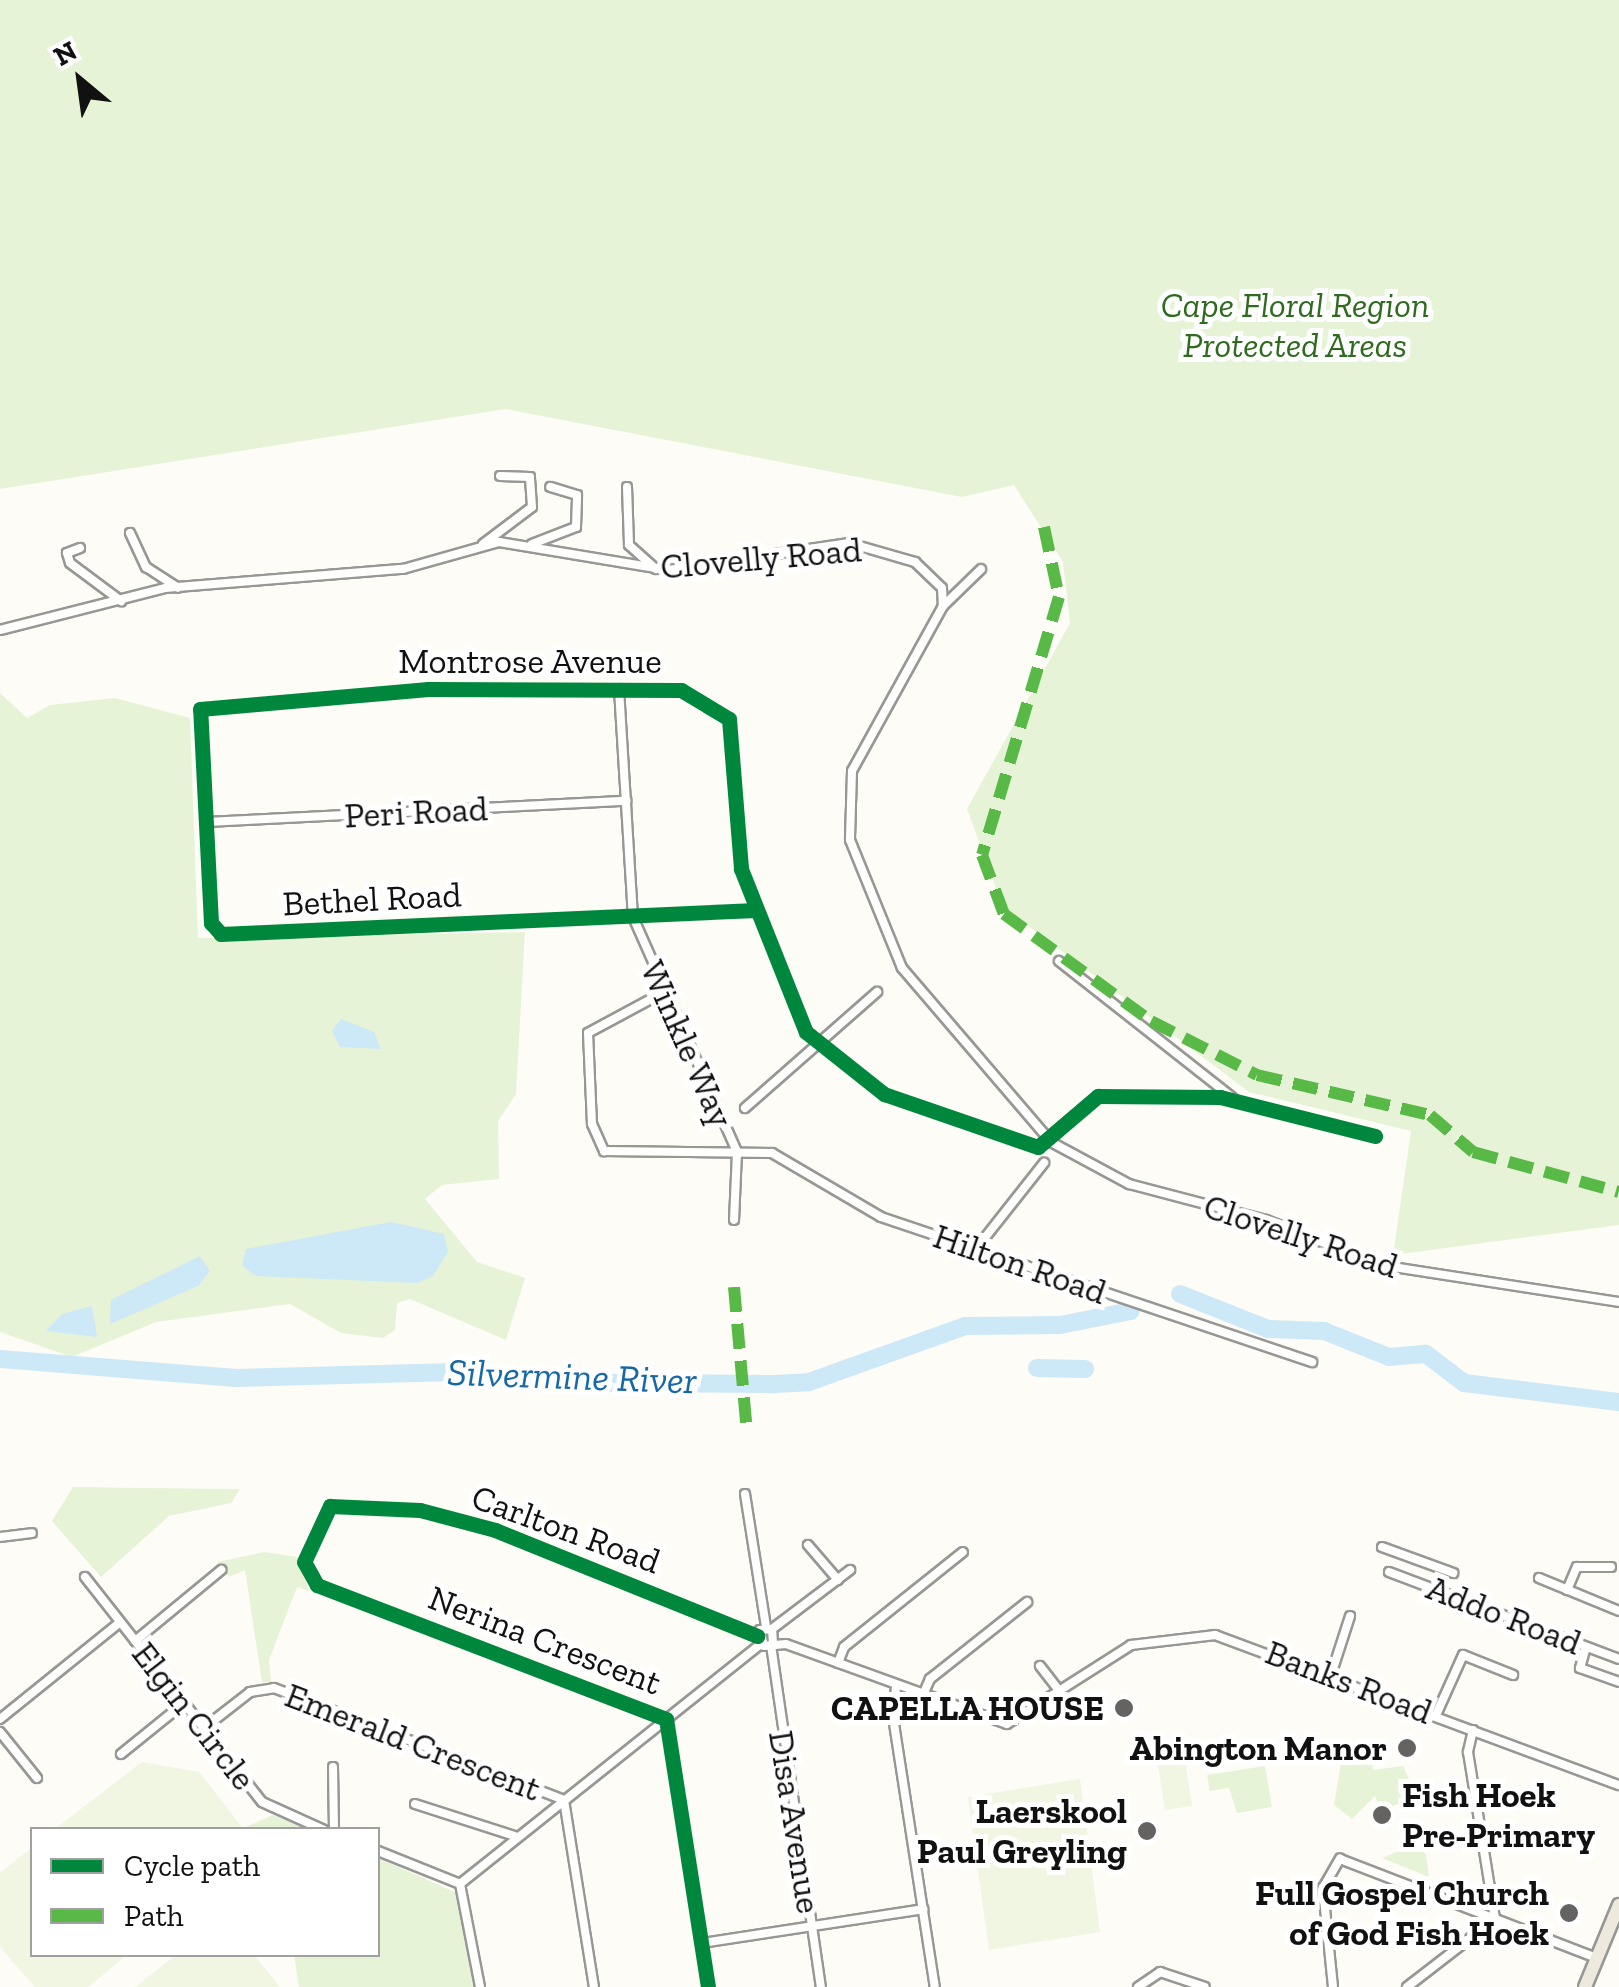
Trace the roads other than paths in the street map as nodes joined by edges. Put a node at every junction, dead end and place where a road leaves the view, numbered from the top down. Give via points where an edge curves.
1 (500, 476) dead end
2 (550, 487) dead end
3 (627, 487) dead end
4 (130, 532) dead end
5 (483, 544) junction
6 (532, 544) junction
7 (80, 548) dead end
8 (656, 570) junction
9 (982, 570) dead end
10 (178, 588) junction
11 (121, 601) junction
12 (944, 606) junction
13 (0, 630) edge
14 (619, 689) junction
15 (200, 709) joint
16 (626, 801) junction
17 (206, 822) junction
18 (756, 910) junction
19 (632, 917) junction
20 (1059, 961) dead end
21 (664, 992) junction
22 (877, 992) dead end
23 (816, 1044) junction
24 (1234, 1100) junction
25 (745, 1108) dead end
26 (1374, 1136) dead end
27 (1052, 1142) junction
28 (738, 1152) junction
29 (1044, 1162) dead end
30 (734, 1220) dead end
31 (976, 1249) junction
32 (1619, 1302) edge
33 (1312, 1362) dead end
34 (746, 1494) dead end
35 (32, 1533) dead end
36 (0, 1537) edge
37 (808, 1545) dead end
38 (1382, 1547) dead end
39 (964, 1552) dead end
40 (1414, 1559) junction
41 (1612, 1567) dead end
42 (221, 1570) dead end
43 (850, 1570) dead end
44 (1389, 1572) dead end
45 (1454, 1573) dead end
46 (85, 1577) dead end
47 (1405, 1578) junction
48 (1539, 1578) dead end
49 (838, 1580) junction
50 (317, 1585) joint
51 (1567, 1590) junction
52 (1027, 1602) dead end
53 (1619, 1611) edge
54 (1350, 1616) dead end
55 (120, 1622) junction
56 (767, 1637) junction
57 (135, 1641) junction
58 (1586, 1647) junction
59 (1619, 1660) edge
60 (838, 1663) junction
61 (1040, 1666) dead end
62 (1077, 1675) joint
63 (1331, 1675) junction
64 (1513, 1675) dead end
65 (1619, 1682) edge
66 (896, 1687) junction
67 (1058, 1690) junction
68 (922, 1696) junction
69 (184, 1703) junction
70 (1436, 1715) junction
71 (0, 1719) edge
72 (666, 1719) junction
73 (204, 1728) junction
74 (1473, 1730) junction
75 (0, 1732) edge
76 (121, 1754) dead end
77 (333, 1767) dead end
78 (37, 1778) dead end
79 (1619, 1786) edge
80 (564, 1800) junction
81 (415, 1804) dead end
82 (317, 1827) edge
83 (334, 1827) edge
84 (518, 1837) junction
85 (380, 1851) edge
86 (460, 1884) junction
87 (1619, 1905) edge
88 (923, 1909) junction
89 (1495, 1918) junction
90 (811, 1925) junction
91 (702, 1943) junction
92 (1598, 1958) junction
93 (480, 1987) edge
94 (594, 1987) edge
95 (708, 1987) edge
96 (821, 1987) edge
97 (935, 1987) edge
98 (1138, 1987) edge
99 (1205, 1987) edge
100 (1333, 1987) edge
101 (1407, 1987) edge
102 (1585, 1987) edge

1 - 5 street via 530,477 530,513
2 - 6 street via 577,495 576,527
3 - 8 street via 629,545
4 - 10 street via 146,568
5 - 6 street, Clovelly Road
5 - 10 street, Clovelly Road via 403,569
6 - 8 street, Clovelly Road
7 - 11 street via 67,553 70,562
8 - 12 street, Clovelly Road via 866,544 924,568
9 - 12 street
10 - 11 street, Clovelly Road
11 - 13 street, Clovelly Road
12 - 27 street, Clovelly Road via 852,772 850,840 902,968
14 - 15 street, Montrose Avenue via 428,689
14 - 16 street, Winkle Way
14 - 18 street, Montrose Avenue via 682,690 727,714 739,861
15 - 17 street, Bethel Road
16 - 17 street, Peri Road
16 - 19 street, Winkle Way
17 - 19 street, Bethel Road via 211,923 221,934
18 - 19 street, Bethel Road
18 - 23 street, Montrose Avenue
19 - 21 street, Winkle Way
20 - 24 street
21 - 28 street, Winkle Way
21 - 28 street, Hilton Road via 588,1034 594,1138 613,1154
22 - 23 street
23 - 25 street
23 - 27 street via 890,1096 1024,1144
24 - 26 street
24 - 27 street via 1094,1097
27 - 32 street, Clovelly Road via 1128,1184 1266,1220 1380,1266
28 - 30 street, Winkle Way
28 - 31 street, Hilton Road via 784,1157 877,1215
29 - 31 street
31 - 33 street, Hilton Road
34 - 56 street, Disa Avenue
35 - 36 street
37 - 49 street
38 - 40 street
39 - 60 street via 844,1647
40 - 45 street
40 - 47 street
41 - 51 street via 1576,1567
42 - 57 street
43 - 49 street
44 - 47 street, Addo Road
46 - 55 street, Elgin Circle
47 - 58 street, Addo Road
48 - 51 street
49 - 56 street
50 - 56 street, Carlton Road via 304,1562 330,1506 409,1509 486,1527
50 - 72 street, Nerina Crescent
51 - 53 street
52 - 68 street via 930,1679
54 - 63 street
55 - 57 street, Elgin Circle
55 - 71 street
56 - 60 street, Carlton Road
56 - 72 street
56 - 90 street, Disa Avenue
57 - 69 street, Elgin Circle
58 - 59 street, Addo Road
58 - 65 street via 1580,1668
60 - 66 street, Carlton Road
61 - 67 street
62 - 63 street, Banks Road via 1131,1645 1188,1634
62 - 67 street, Carlton Road
63 - 70 street, Banks Road
64 - 70 street via 1463,1655
66 - 68 street, Carlton Road
66 - 88 street
67 - 68 street, Carlton Road via 1007,1724
69 - 73 street, Elgin Circle
69 - 76 street
70 - 74 street, Banks Road
72 - 80 street
72 - 91 street, Nerina Crescent
73 - 80 street, Emerald Crescent via 250,1692 274,1688
73 - 82 street, Elgin Circle via 262,1802
74 - 79 street, Banks Road
74 - 89 street via 1468,1752
75 - 78 street
77 - 83 street
80 - 84 street
80 - 94 street, Emerald Crescent
81 - 84 street
84 - 86 street
85 - 86 street
86 - 93 street
87 - 92 main road
88 - 90 street
88 - 97 street
89 - 92 street
89 - 100 street via 1340,1860 1323,1888
89 - 101 street
90 - 91 street
90 - 96 street, Disa Avenue
91 - 95 street, Nerina Crescent
92 - 102 main road
98 - 99 street via 1154,1974

